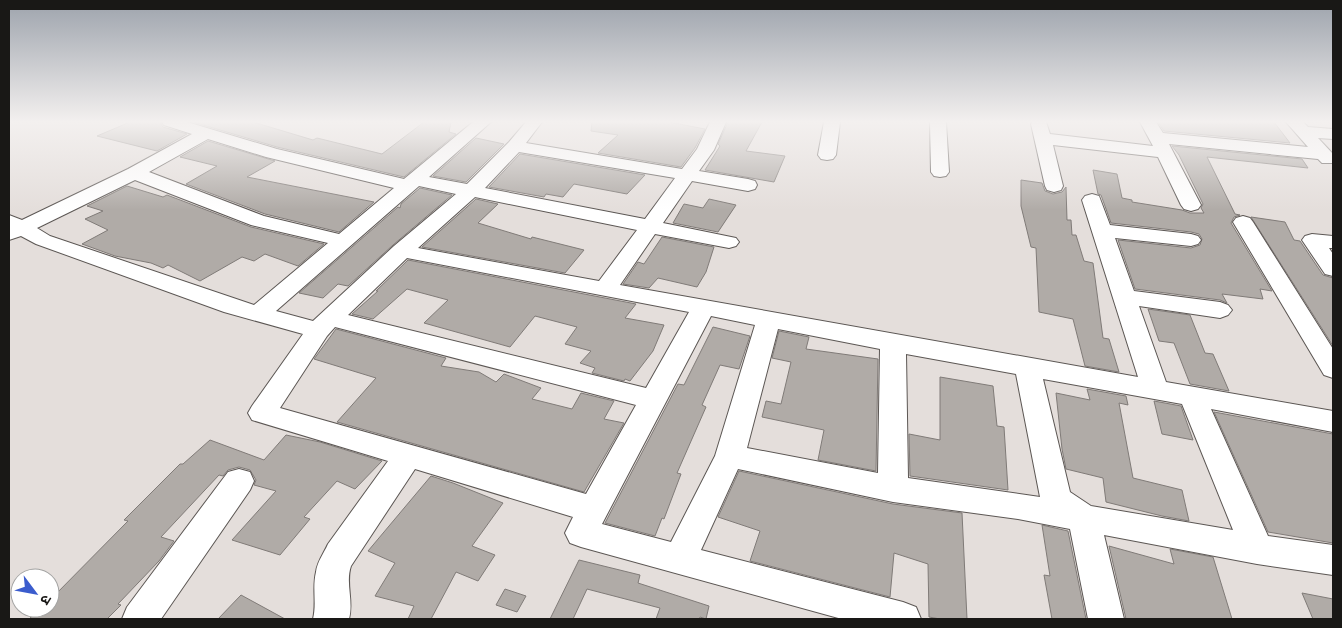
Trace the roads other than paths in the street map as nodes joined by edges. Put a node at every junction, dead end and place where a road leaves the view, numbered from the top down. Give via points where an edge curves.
1 (168, 151) edge
2 (267, 151) edge
3 (448, 151) edge
4 (511, 151) edge
5 (549, 151) edge
6 (704, 151) edge
7 (828, 151) edge
8 (939, 151) edge
9 (1045, 151) edge
10 (1164, 151) edge
11 (1236, 151) edge
12 (827, 155) dead end
13 (1328, 159) edge
14 (940, 172) dead end
15 (134, 174) junction
16 (688, 174) junction
17 (411, 183) junction
18 (748, 185) dead end
19 (1054, 186) dead end
20 (470, 191) junction
21 (1092, 200) dead end
22 (1191, 205) dead end
23 (1243, 222) dead end
24 (13, 228) edge
25 (650, 228) junction
26 (1102, 230) junction
27 (1191, 240) dead end
28 (344, 241) junction
29 (729, 242) dead end
30 (1333, 242) edge
31 (402, 251) junction
32 (1333, 269) edge
33 (605, 289) junction
34 (1124, 297) junction
35 (704, 307) junction
36 (1220, 310) dead end
37 (258, 314) junction
38 (769, 320) junction
39 (324, 324) junction
40 (893, 344) junction
41 (1027, 366) junction
42 (1333, 368) edge
43 (1155, 389) junction
44 (1192, 396) junction
45 (654, 400) junction
46 (1333, 421) edge
47 (408, 456) junction
48 (730, 456) junction
49 (239, 481) dead end
50 (893, 490) junction
51 (594, 510) junction
52 (1084, 518) junction
53 (1257, 549) junction
54 (680, 558) junction
55 (1333, 560) edge
56 (140, 619) edge
57 (331, 619) edge
58 (903, 619) edge
59 (1106, 619) edge

1 - 15 street
2 - 17 street
3 - 17 street
4 - 20 street
5 - 16 street
6 - 16 street
7 - 12 street
8 - 14 street
9 - 19 street
10 - 22 street
11 - 13 street
15 - 24 street
15 - 28 street via 258,221
16 - 18 street
16 - 25 street
17 - 20 street
17 - 28 street
20 - 25 street
20 - 31 street
21 - 26 street
23 - 42 street
24 - 37 street
25 - 29 street
25 - 33 street
26 - 27 street
26 - 34 street
28 - 37 street
30 - 32 street via 1312,240
31 - 33 street
31 - 39 street
33 - 35 street
34 - 36 street
34 - 43 street
35 - 38 street
35 - 45 street
37 - 39 street
38 - 40 street
38 - 48 street
39 - 45 street
39 - 47 street via 262,413
40 - 41 street
40 - 50 street
41 - 43 street
41 - 52 street via 1056,499
43 - 44 street
44 - 46 street
44 - 53 street
45 - 51 street
47 - 51 street
47 - 57 street via 338,560 332,575 335,599
48 - 50 street
48 - 54 street
49 - 56 street
50 - 52 street
51 - 54 street via 581,533
52 - 53 street
52 - 59 street
53 - 55 street
54 - 58 street

